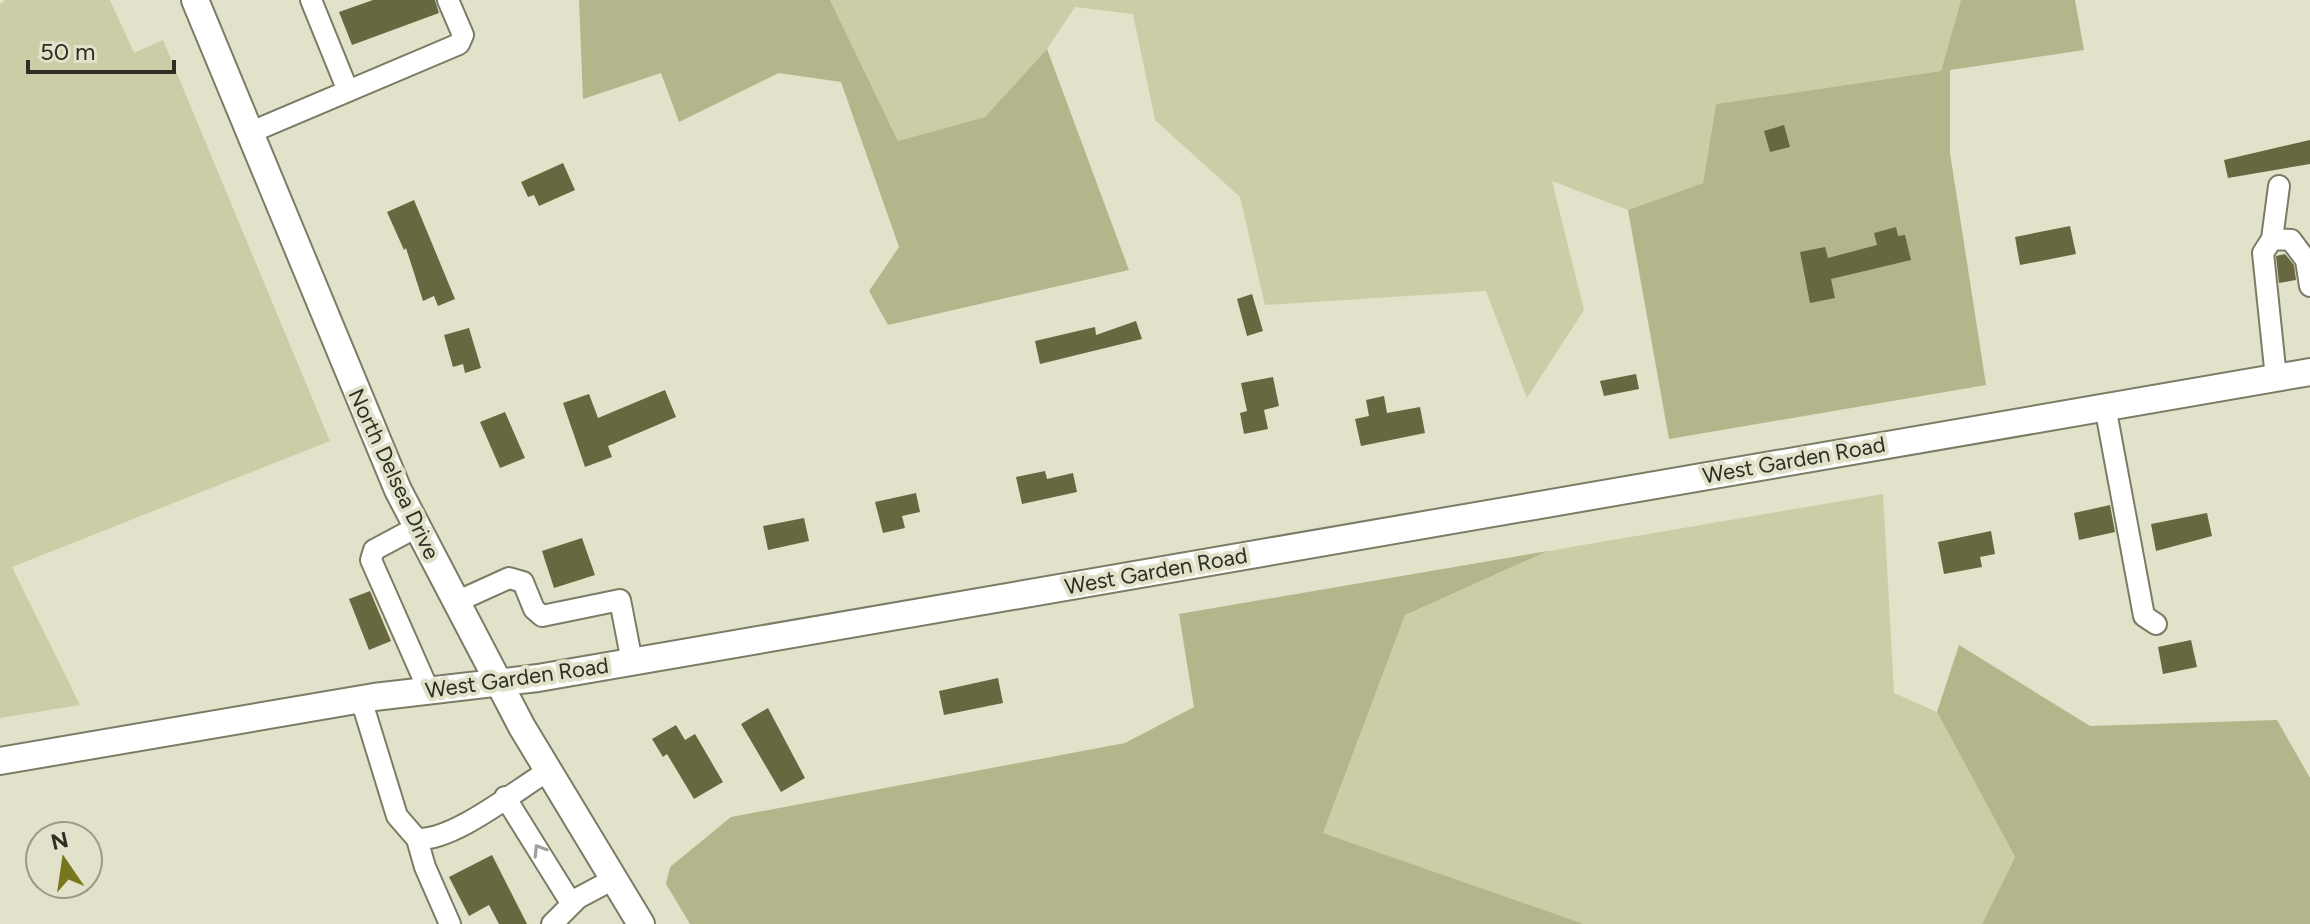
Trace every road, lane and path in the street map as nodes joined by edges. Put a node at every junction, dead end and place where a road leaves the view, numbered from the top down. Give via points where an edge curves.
1 (195, 0) edge
2 (311, 0) edge
3 (448, 0) edge
4 (348, 91) junction
5 (249, 133) junction
6 (2279, 186) dead end
7 (2272, 239) junction
8 (2310, 286) edge
9 (2310, 372) edge
10 (2276, 378) junction
11 (2105, 406) junction
12 (417, 527) junction
13 (456, 602) junction
14 (2156, 624) dead end
15 (632, 662) junction
16 (498, 681) junction
17 (428, 689) junction
18 (361, 699) junction
19 (0, 761) edge
20 (548, 771) junction
21 (505, 797) junction
22 (417, 839) junction
23 (612, 880) junction
24 (571, 903) junction
25 (450, 924) edge
26 (552, 924) edge
27 (641, 924) edge

1 - 5 main road, North Delsea Drive
2 - 4 lane
3 - 4 lane via 463,35 459,44
4 - 5 lane
5 - 12 main road, North Delsea Drive
6 - 7 lane
7 - 8 lane via 2291,240 2306,260
7 - 10 lane via 2263,253
9 - 10 main road, West Garden Road
10 - 11 main road, West Garden Road
11 - 14 lane via 2144,616
11 - 15 main road, West Garden Road
12 - 13 main road, North Delsea Drive
12 - 17 lane via 374,550 371,560
13 - 15 lane via 509,578 523,582 542,616 620,600
13 - 16 main road, North Delsea Drive
15 - 16 main road, West Garden Road
16 - 17 main road, West Garden Road
16 - 20 main road, North Delsea Drive
17 - 18 main road, West Garden Road
18 - 19 main road, West Garden Road
18 - 22 lane via 397,816
20 - 21 lane
20 - 23 main road, North Delsea Drive
21 - 22 lane via 449,832
24 -> 21 lane
22 - 25 lane
23 - 24 lane
23 - 27 main road, North Delsea Drive
24 - 26 lane

